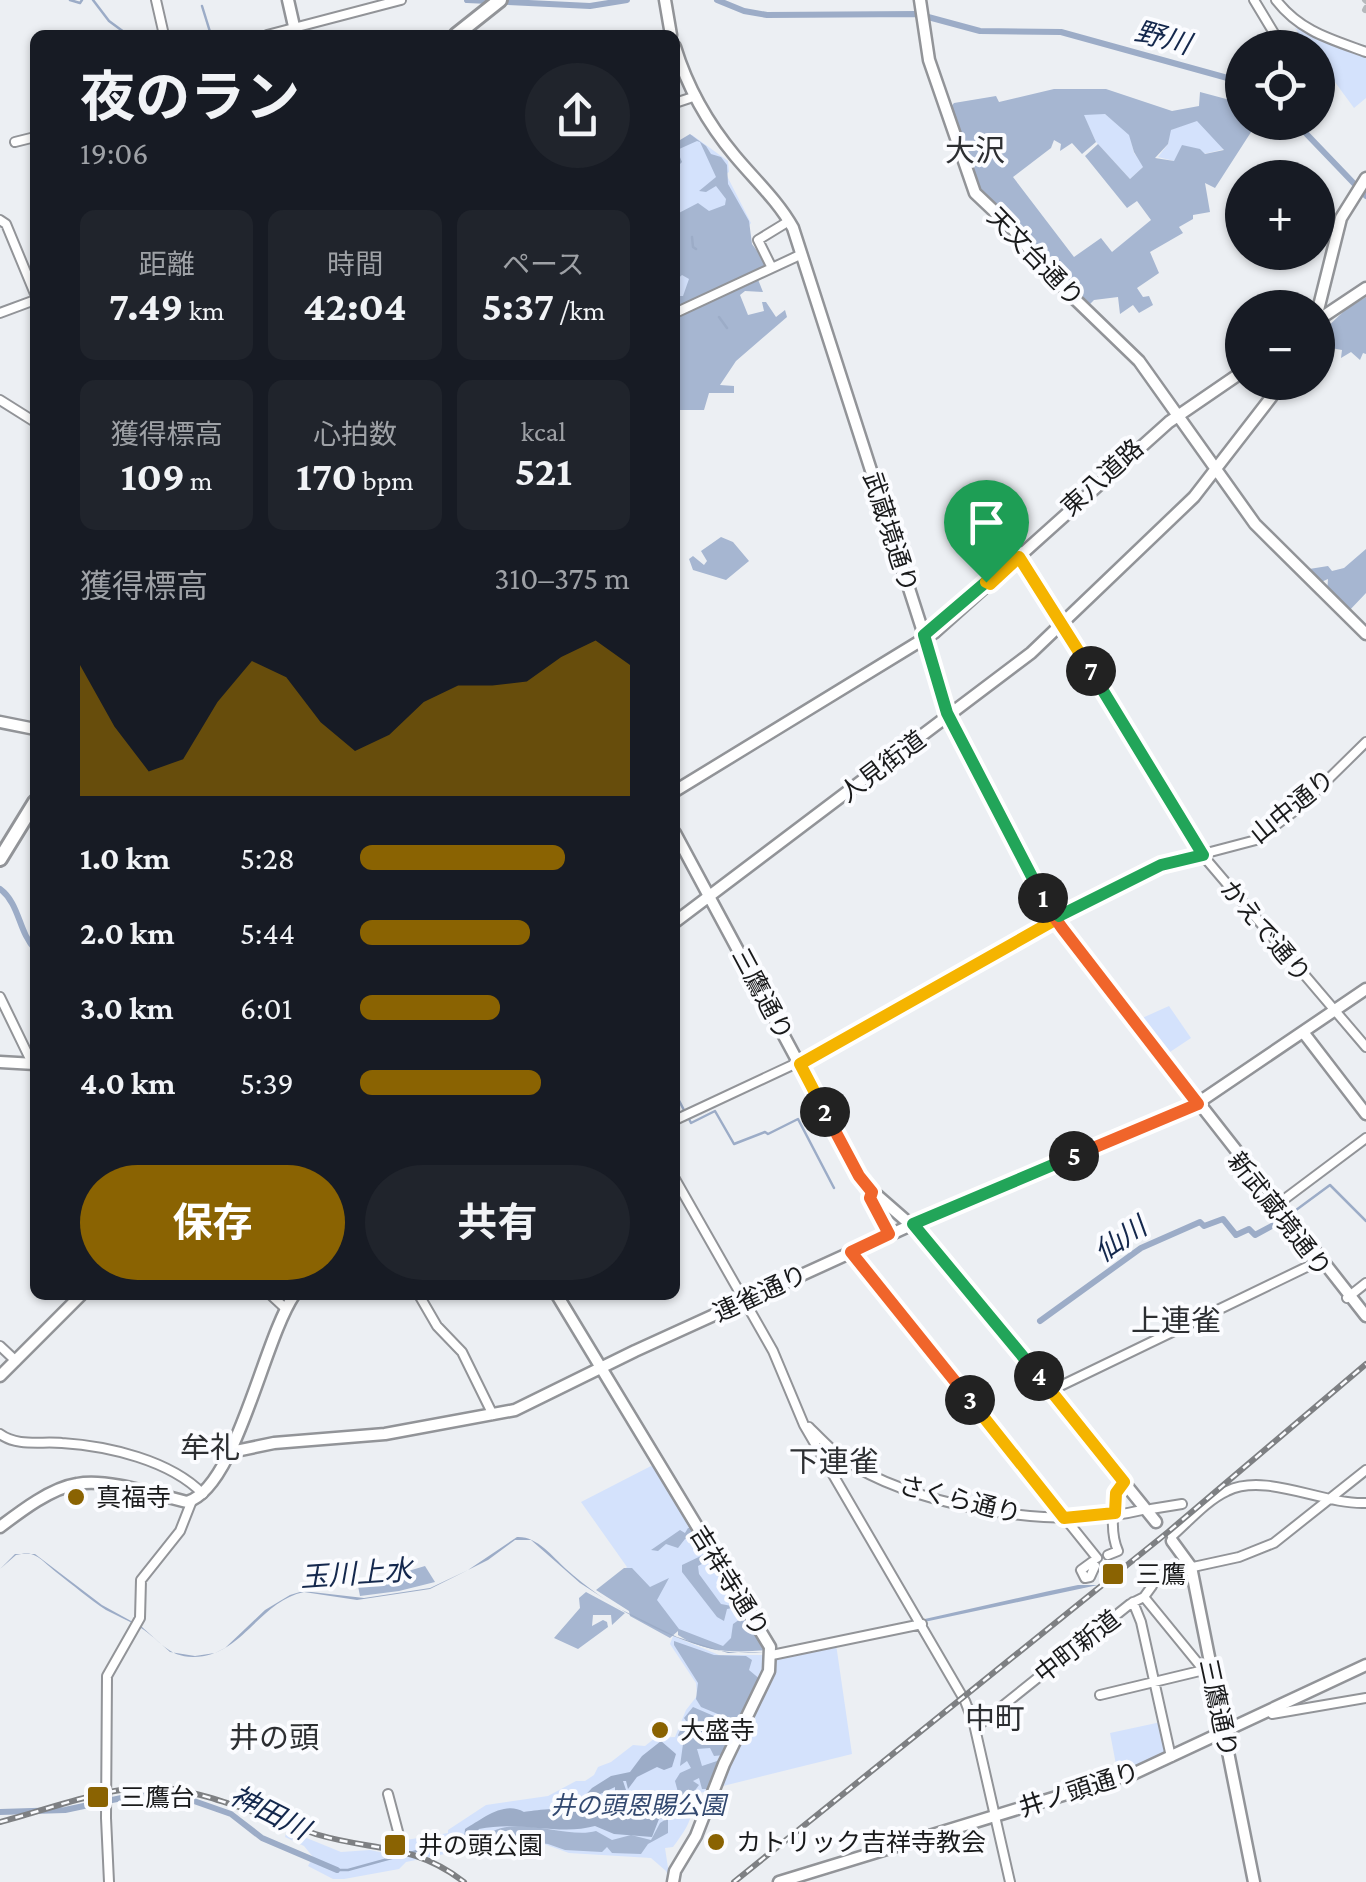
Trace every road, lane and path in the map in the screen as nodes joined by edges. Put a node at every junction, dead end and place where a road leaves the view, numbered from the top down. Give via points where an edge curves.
1 (156, 0) edge
2 (288, 0) edge
3 (401, 0) edge
4 (497, 0) edge
5 (663, 0) edge
6 (1254, 0) edge
7 (1276, 0) edge
8 (920, 11) edge
9 (163, 30) edge
10 (295, 30) edge
11 (298, 30) edge
12 (459, 30) edge
13 (669, 30) edge
14 (1272, 30) edge
15 (1366, 52) edge
16 (680, 68) edge
17 (694, 97) junction
18 (680, 101) edge
19 (30, 138) edge
20 (16, 142) dead end
21 (1360, 185) edge
22 (785, 219) junction
23 (0, 220) edge
24 (803, 262) junction
25 (772, 268) junction
26 (30, 282) edge
27 (1324, 290) edge
28 (1366, 290) edge
29 (30, 299) edge
30 (1335, 306) edge
31 (680, 311) edge
32 (0, 313) edge
33 (1225, 381) edge
34 (0, 400) edge
35 (1269, 400) edge
36 (1176, 414) junction
37 (30, 419) edge
38 (1216, 471) junction
39 (1018, 556) junction
40 (1062, 624) junction
41 (1366, 634) edge
42 (923, 638) junction
43 (947, 717) junction
44 (0, 722) edge
45 (30, 728) edge
46 (1366, 742) edge
47 (680, 786) edge
48 (30, 801) edge
49 (30, 811) edge
50 (30, 823) edge
51 (680, 842) edge
52 (1203, 855) junction
53 (2, 859) edge
54 (710, 896) junction
55 (680, 918) edge
56 (1054, 920) junction
57 (1366, 990) edge
58 (0, 997) edge
59 (1334, 1012) junction
60 (1303, 1032) junction
61 (1366, 1047) edge
62 (30, 1057) edge
63 (0, 1062) edge
64 (800, 1064) junction
65 (30, 1065) edge
66 (1196, 1105) junction
67 (1366, 1114) edge
68 (680, 1117) edge
69 (1366, 1138) edge
70 (680, 1188) edge
71 (872, 1192) junction
72 (1276, 1206) junction
73 (913, 1224) junction
74 (889, 1234) junction
75 (851, 1252) junction
76 (1318, 1262) junction
77 (1366, 1283) edge
78 (1348, 1297) junction
79 (74, 1300) edge
80 (277, 1300) edge
81 (291, 1300) edge
82 (423, 1300) edge
83 (560, 1300) edge
84 (745, 1300) junction
85 (286, 1308) junction
86 (1366, 1318) edge
87 (0, 1346) edge
88 (14, 1359) junction
89 (600, 1368) junction
90 (0, 1372) edge
91 (1050, 1391) junction
92 (493, 1415) junction
93 (800, 1416) junction
94 (0, 1434) edge
95 (230, 1452) junction
96 (1366, 1470) edge
97 (1124, 1482) junction
98 (203, 1494) junction
99 (1328, 1501) junction
100 (191, 1502) junction
101 (1366, 1503) edge
102 (1182, 1504) dead end
103 (1115, 1513) junction
104 (1064, 1518) junction
105 (1156, 1522) dead end
106 (0, 1526) edge
107 (1172, 1539) joint
108 (1191, 1567) junction
109 (1144, 1597) junction
110 (1133, 1602) junction
111 (920, 1622) junction
112 (771, 1652) junction
113 (1366, 1665) edge
114 (1204, 1670) junction
115 (1154, 1683) junction
116 (1216, 1690) junction
117 (1100, 1694) dead end
118 (1366, 1698) edge
119 (1269, 1711) junction
120 (974, 1728) junction
121 (1224, 1732) junction
122 (1170, 1757) junction
123 (388, 1794) dead end
124 (994, 1816) junction
125 (400, 1839) dead end
126 (109, 1882) edge
127 (672, 1882) edge
128 (780, 1882) edge
129 (1010, 1882) edge
130 (1254, 1882) edge

1 - 9 street
2 - 10 main road
3 - 11 street
4 - 12 highway
5 - 13 main road
6 - 14 street
7 - 15 street via 1308,30
8 - 36 main road, 天文台通り via 973,190 1139,361
16 - 17 main road, 武蔵境通り
17 - 18 street
17 - 22 main road, 武蔵境通り via 728,152
17 - 22 main road, 武蔵境通り
19 - 20 street
21 - 27 main road via 1337,228
22 - 24 main road, 武蔵境通り
22 - 25 street via 758,240
23 - 26 street
24 - 25 street
24 - 42 main road, 武蔵境通り
25 - 31 street
28 - 30 main road
29 - 32 street
33 - 36 main road, 東八道路
34 - 37 street
35 - 38 main road, 人見街道
36 - 38 main road, 天文台通り
36 - 39 main road, 東八道路
38 - 40 main road, 人見街道
38 - 41 main road, 天文台通り via 1255,524
39 - 40 street, かえで通り
39 - 42 main road, 東八道路
40 - 43 main road, 人見街道
40 - 52 street, かえで通り
42 - 43 main road, 武蔵境通り
42 - 47 main road, 東八道路
43 - 54 main road, 人見街道
43 - 56 main road, 武蔵境通り
44 - 45 main road
46 - 52 street, 山中通り via 1263,836
48 - 53 highway
49 - 53 highway
50 - 53 highway
51 - 54 main road, 三鷹通り
52 - 56 street, 山中通り via 1161,865
52 - 59 street, かえで通り
54 - 55 main road, 人見街道
54 - 64 main road, 三鷹通り
56 - 64 street, 山中通り
56 - 66 main road, 武蔵境通り
57 - 59 main road, 連雀通り
58 - 62 street
59 - 60 main road, 連雀通り
59 - 61 street, かえで通り
60 - 66 main road, 連雀通り
60 - 67 main road
63 - 65 main road
64 - 68 street, 山中通り
64 - 71 main road, 三鷹通り
66 - 72 main road, 新武蔵境通り
66 - 73 main road, 連雀通り
69 - 72 street
70 - 84 street
71 - 73 main road, 三鷹通り
71 - 74 main road
72 - 76 main road, 新武蔵境通り
72 - 78 main road, 新武蔵境通り
73 - 74 main road, 連雀通り
73 - 91 main road, 三鷹通り
74 - 75 main road, 連雀通り
75 - 84 main road, 連雀通り
75 - 104 street
76 - 78 main road, 新武蔵境通り
76 - 91 street
77 - 78 street
78 - 86 main road, 新武蔵境通り
79 - 88 main road
80 - 85 street
81 - 85 main road
82 - 92 street via 462,1352
83 - 89 main road, 吉祥寺通り
84 - 89 main road, 連雀通り
84 - 93 street
85 - 95 main road
87 - 88 street
88 - 90 main road
89 - 92 main road, 連雀通り
89 - 112 main road, 吉祥寺通り
91 - 97 main road, 三鷹通り
92 - 95 main road, 連雀通り
93 - 104 street, さくら通り via 839,1456 870,1475 983,1508
93 - 111 street
94 - 98 street via 137,1458 185,1476
95 - 98 main road
96 - 99 street
97 - 103 street
97 - 105 main road, 三鷹通り
98 - 100 main road
99 - 101 street
99 - 107 street via 1284,1488 1234,1488
99 - 108 street via 1274,1543
100 - 106 main road via 82,1483
100 - 126 street via 180,1532 140,1580 137,1625 107,1676
102 - 103 street, さくら通り
103 - 104 street, さくら通り
103 - 104 street via 1103,1555
107 - 108 main road
108 - 109 street via 1151,1579
108 - 116 main road, 三鷹通り
109 - 110 street, 中町新道
109 - 114 street
110 - 115 street
110 - 120 street, 中町新道
111 - 112 street
111 - 120 street
112 - 127 main road, 吉祥寺通り via 769,1671
113 - 119 main road, 井ノ頭通り
114 - 115 street
114 - 116 street
115 - 117 street
115 - 122 street
116 - 121 main road, 三鷹通り
118 - 119 street
119 - 121 main road, 井ノ頭通り
120 - 124 street
121 - 122 main road, 井ノ頭通り
121 - 130 main road, 三鷹通り
122 - 124 main road, 井ノ頭通り
123 - 125 street
124 - 128 main road, 井ノ頭通り
124 - 129 street

